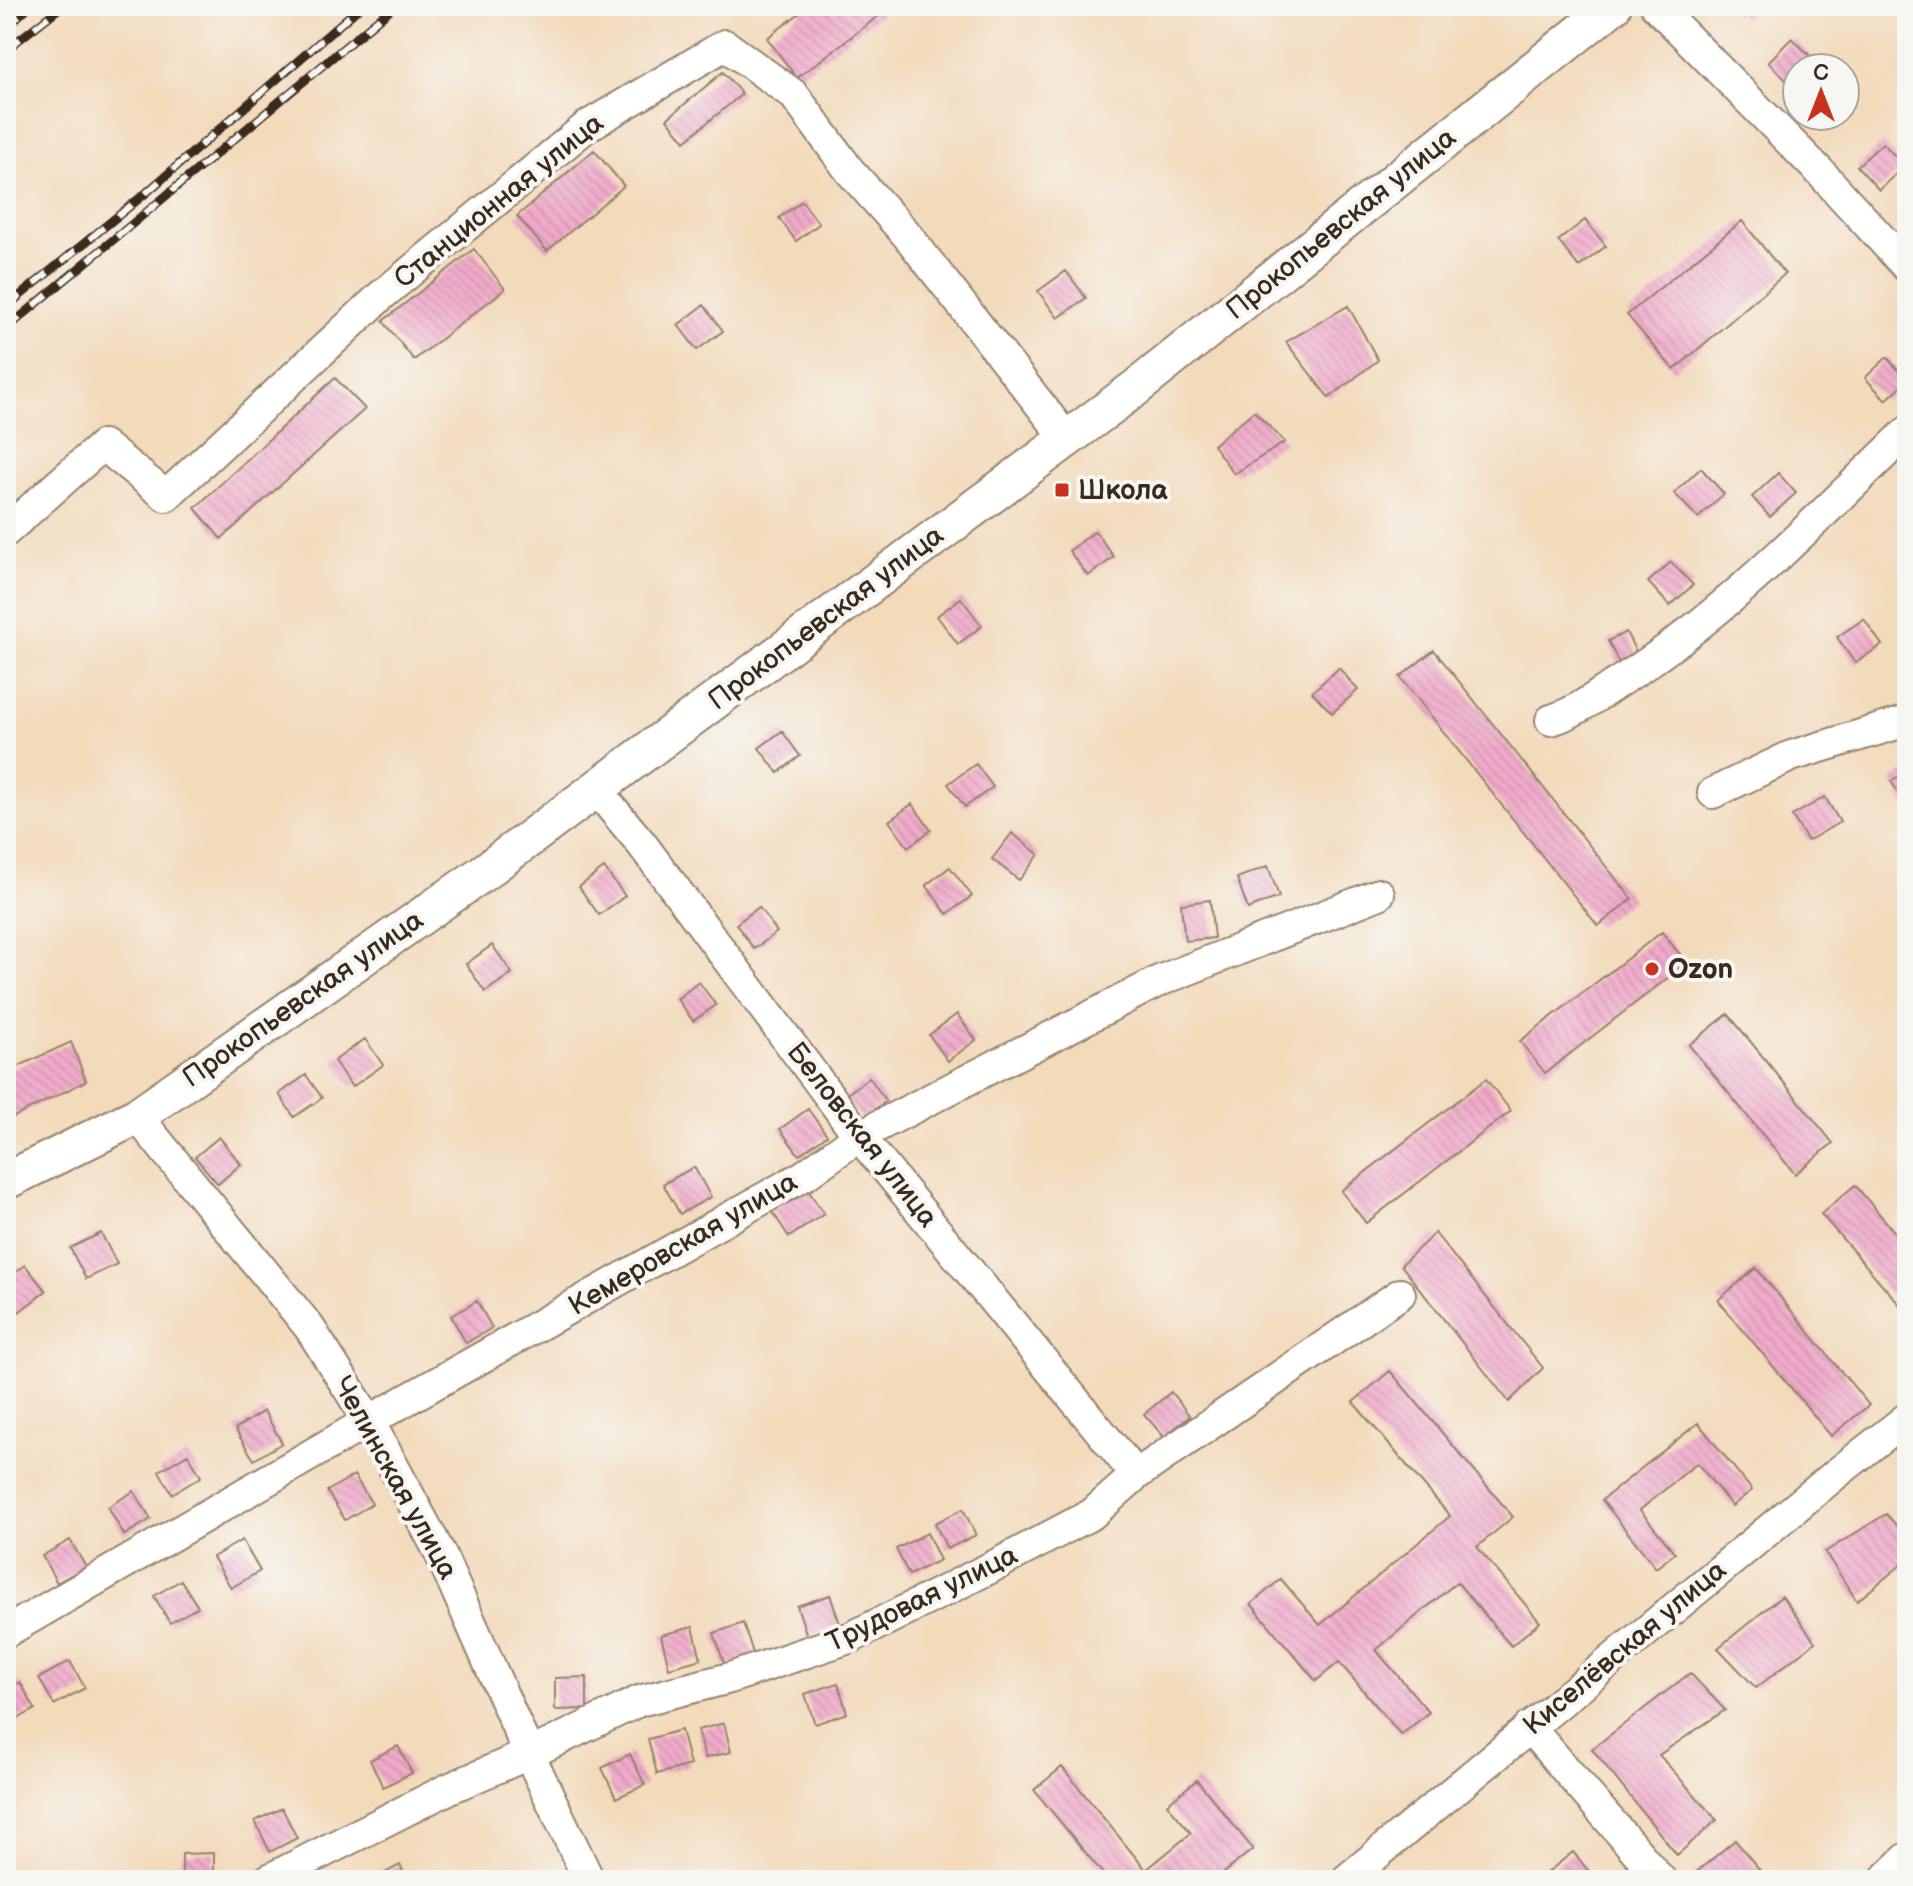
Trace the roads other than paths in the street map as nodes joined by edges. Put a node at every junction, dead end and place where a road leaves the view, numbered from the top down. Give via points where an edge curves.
1 (1613, 6) edge
2 (1656, 6) edge
3 (1907, 267) edge
4 (1907, 432) edge
5 (1067, 439) junction
6 (6, 531) edge
7 (1551, 720) dead end
8 (1907, 721) edge
9 (596, 789) junction
10 (1713, 793) dead end
11 (1379, 894) dead end
12 (137, 1116) junction
13 (859, 1136) junction
14 (6, 1181) edge
15 (1400, 1294) dead end
16 (1907, 1418) edge
17 (369, 1421) junction
18 (1136, 1475) junction
19 (6, 1632) edge
20 (1529, 1727) junction
21 (529, 1754) junction
22 (1907, 1858) edge
23 (268, 1880) edge
24 (589, 1880) edge
25 (1346, 1880) edge
26 (1661, 1880) edge
27 (1884, 1880) edge

1 - 5 main road, Прокопьевская улица
2 - 3 street
4 - 7 street via 1746,586 1646,664
5 - 6 street, Станционная улица via 794,95 725,45 586,127 536,166 382,295 166,496 103,445
5 - 9 main road, Прокопьевская улица
8 - 10 street via 1791,756
9 - 12 main road, Прокопьевская улица
9 - 13 street, Беловская улица
11 - 13 street, Кемеровская улица via 1159,981
12 - 14 main road, Прокопьевская улица
12 - 17 street, Челинская улица via 309,1327
13 - 17 street, Кемеровская улица via 805,1175
13 - 18 street, Беловская улица
15 - 18 street, Трудовая улица
16 - 20 street, Киселёвская улица
17 - 19 street, Кемеровская улица
17 - 21 street, Челинская улица via 440,1553
18 - 21 street, Трудовая улица via 1092,1514 852,1637 730,1678 639,1701
20 - 25 street, Киселёвская улица
20 - 26 street
21 - 23 street, Трудовая улица
21 - 24 street, Челинская улица
22 - 27 street

